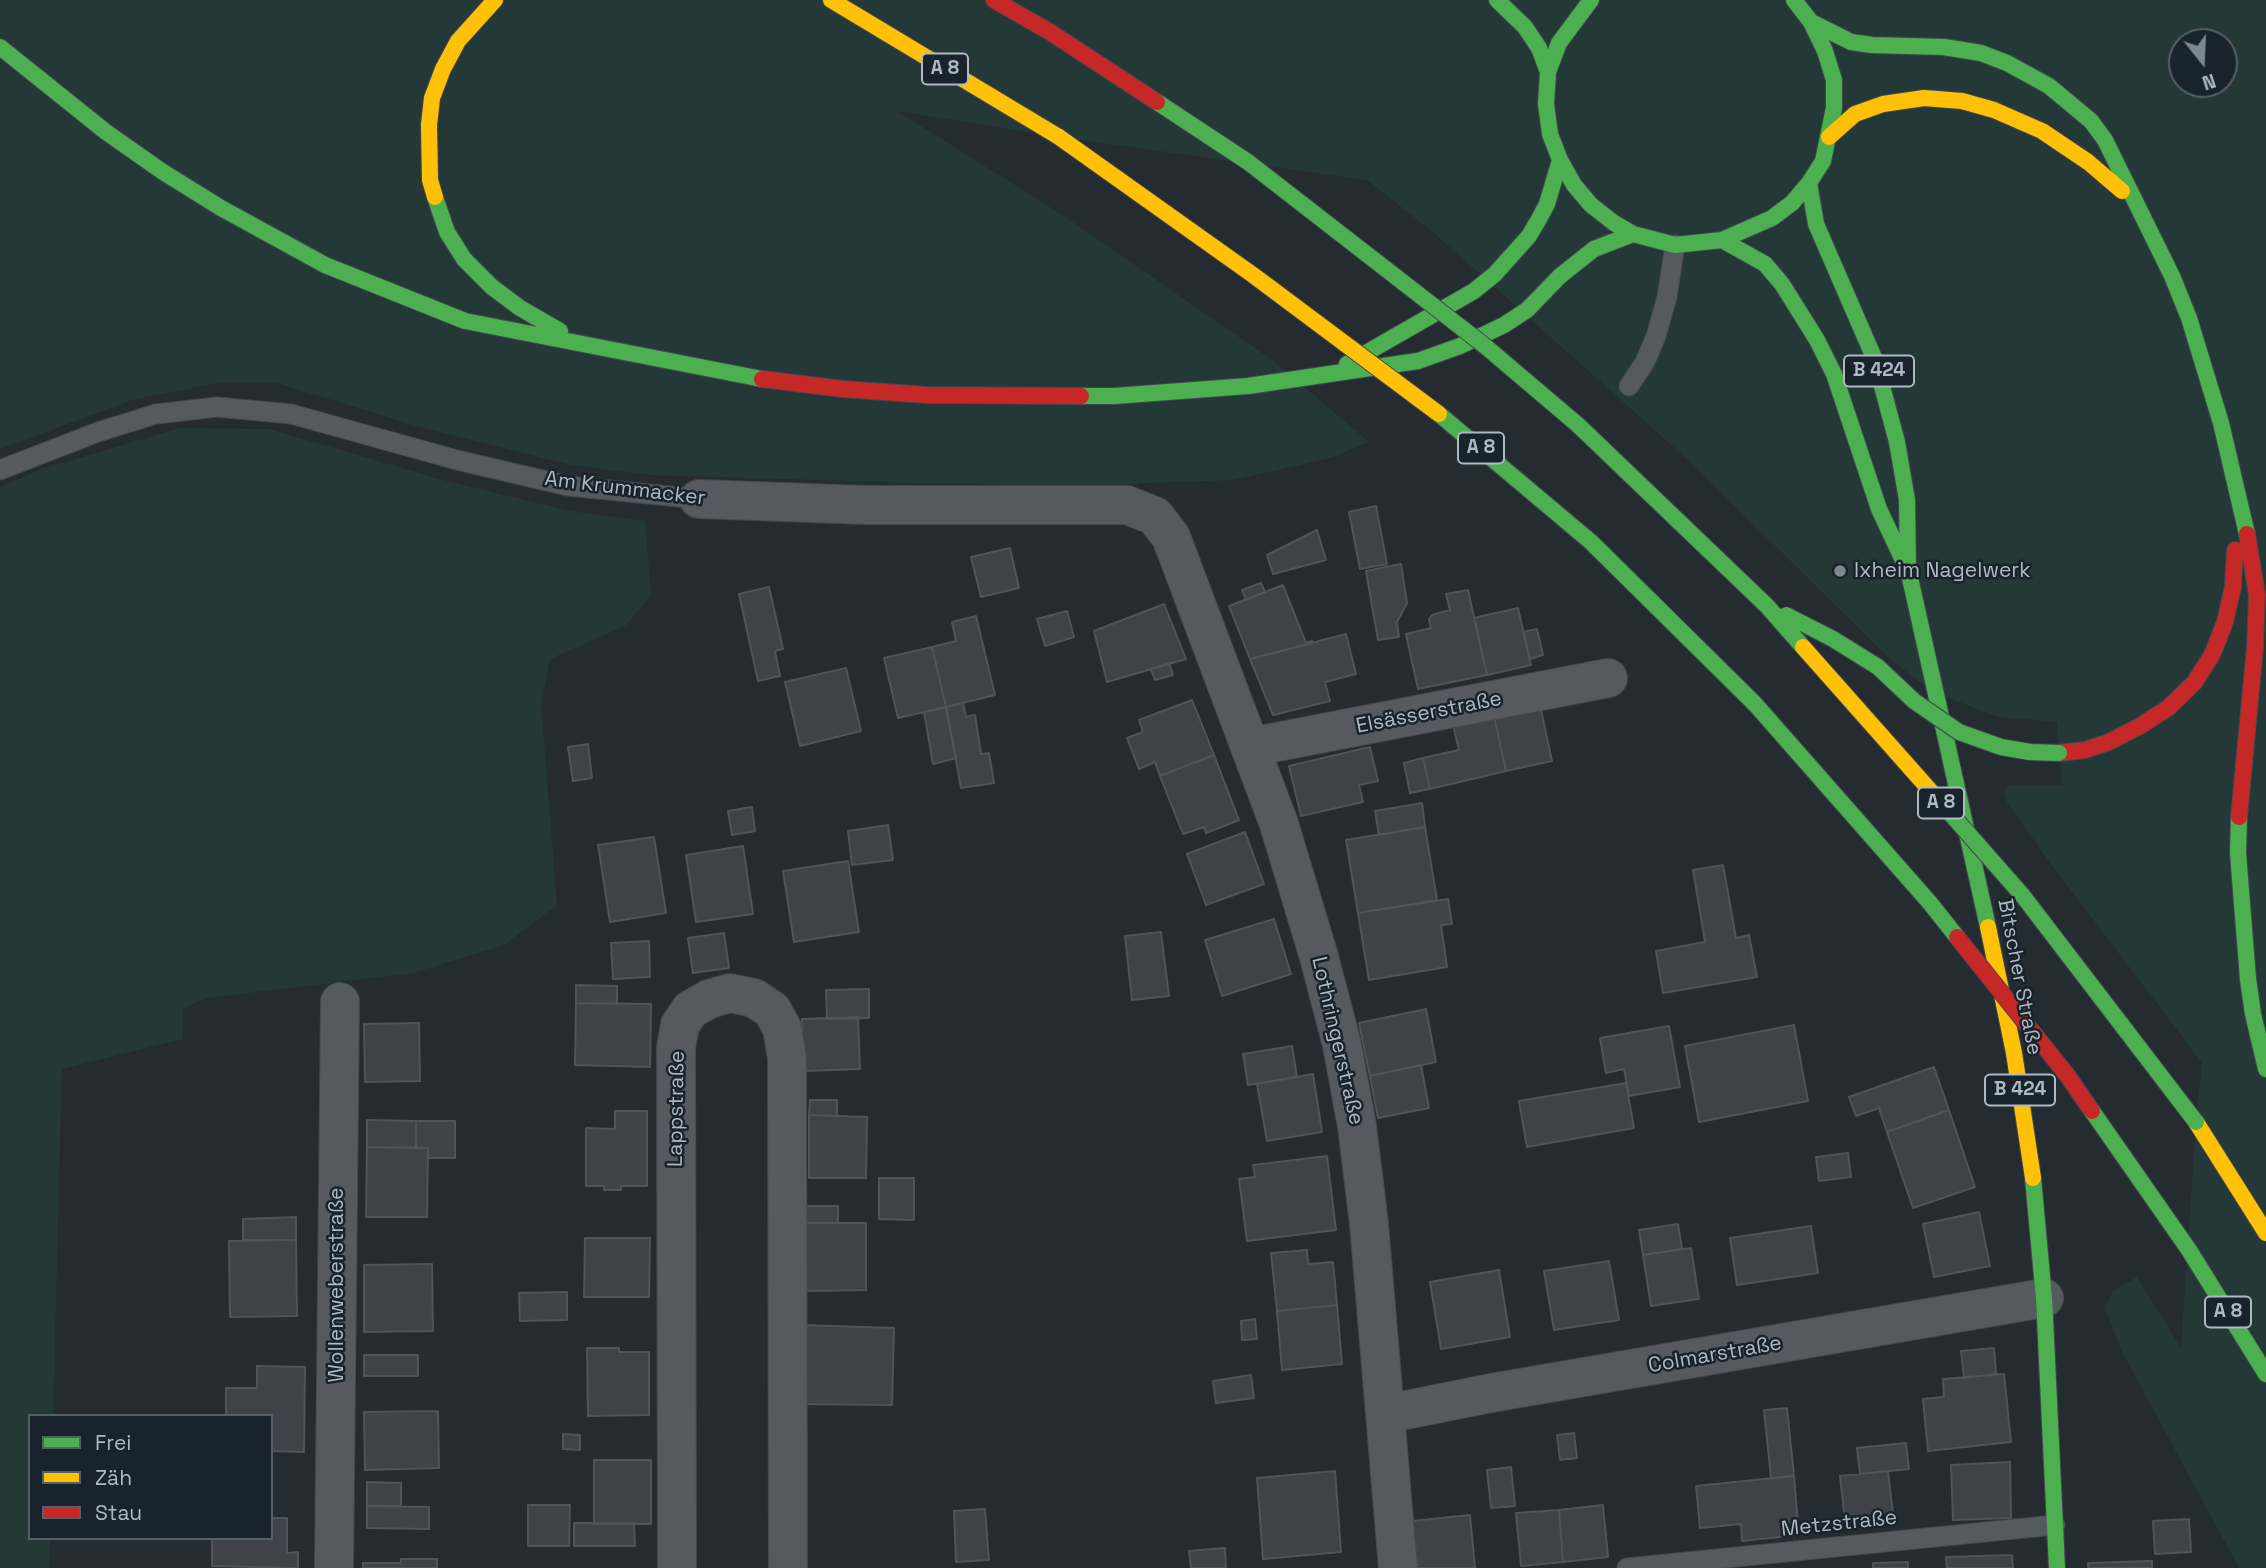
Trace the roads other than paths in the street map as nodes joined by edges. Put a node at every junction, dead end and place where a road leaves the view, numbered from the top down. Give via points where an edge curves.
1 (495, 0) edge
2 (831, 0) edge
3 (994, 0) edge
4 (1497, 0) edge
5 (1591, 0) edge
6 (1794, 0) edge
7 (1811, 22) junction
8 (0, 47) edge
9 (1548, 72) junction
10 (1829, 137) junction
11 (1560, 160) junction
12 (1809, 183) junction
13 (2134, 202) junction
14 (1633, 234) junction
15 (1722, 240) junction
16 (1675, 245) junction
17 (617, 352) junction
18 (1333, 373) junction
19 (1629, 386) dead end
20 (0, 470) edge
21 (2237, 496) junction
22 (699, 499) joint
23 (1171, 537) joint
24 (1908, 569) junction
25 (1768, 606) junction
26 (1608, 678) dead end
27 (1251, 747) junction
28 (340, 1002) dead end
29 (2266, 1069) edge
30 (2266, 1233) edge
31 (2044, 1298) junction
32 (2266, 1374) edge
33 (1386, 1414) junction
34 (2055, 1525) junction
35 (334, 1568) edge
36 (677, 1568) edge
37 (788, 1568) edge
38 (1398, 1568) edge
39 (1627, 1568) edge
40 (2057, 1568) edge

1 - 17 main road via 458,41 432,98 428,153 437,206 464,260 492,287 550,326
2 - 32 main road, A 8, bridge via 1059,137 1253,275 1455,426 1591,542 1755,704 1930,904 2067,1075 2189,1250
3 - 25 main road, A 8, bridge via 1248,162 1485,346 1663,504
4 - 9 main road via 1525,27
5 - 9 main road via 1559,43
6 - 7 main road
7 - 10 main road via 1834,79
7 - 13 main road via 1851,42 1981,53 2049,86 2091,121 2105,140
8 - 17 main road via 163,172 325,265 465,321
9 - 11 main road via 1550,134
10 - 12 main road via 1823,161
10 - 13 main road via 1855,114 1883,104 1924,98 1962,101 2042,131 2088,162
11 - 14 main road via 1591,205
11 - 18 main road via 1539,219 1494,274 1474,291
12 - 15 main road via 1772,218
12 - 24 main road, Bitscher Straße / B 424 via 1816,224 1883,385 1907,500
13 - 21 main road via 2189,318 2221,423
14 - 16 main road
14 - 18 main road via 1594,249 1527,310 1483,335 1418,361
15 - 16 main road
15 - 24 main road, Bitscher Straße / B 424 via 1765,264 1817,340 1838,385 1880,509
16 - 19 lane via 1656,336
17 - 18 main road via 760,379 927,395 1114,396 1248,386
20 - 22 lane, Am Krummacker via 156,414 217,407 290,414 568,486
21 - 25 main road, bridge via 2233,587 2212,655 2194,683 2168,708 2109,742 2085,750 2030,752 1959,732 1914,701 1878,667
21 - 29 main road via 2257,595 2238,853 2251,1003
22 - 23 street, Am Krummacker via 866,505 1127,505 1155,516
23 - 27 street, Lothringerstraße
24 - 31 main road, Bitscher Straße / B 424 via 2012,1040 2032,1171
25 - 30 main road, A 8, bridge via 2023,896 2196,1122
26 - 27 street, Elsässerstraße
27 - 33 street, Lothringerstraße via 1279,824 1342,1045 1368,1212
28 - 35 street, Wollenweberstraße
31 - 33 street, Colmarstraße
31 - 34 main road, Bitscher Straße / B 424
33 - 38 street, Lothringerstraße
34 - 39 lane, Metzstraße
34 - 40 main road, Bitscher Straße / B 424
36 - 37 street, Lappstraße via 676,1048 680,1025 690,1010 730,993 754,998 772,1010 782,1028 787,1057

